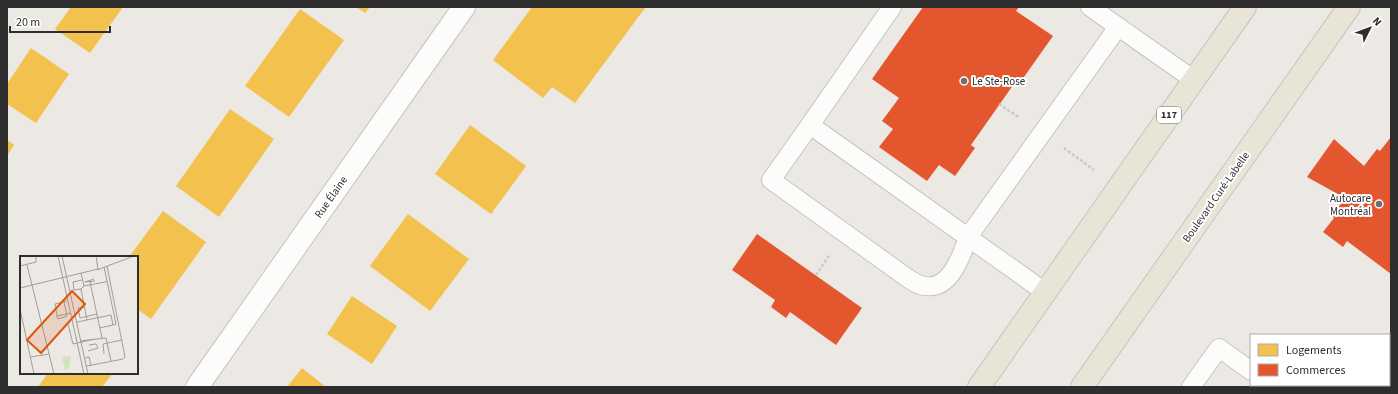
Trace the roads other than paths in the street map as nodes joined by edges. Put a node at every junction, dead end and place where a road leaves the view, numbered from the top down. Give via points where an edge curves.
1 (464, 7) edge
2 (892, 7) edge
3 (1090, 7) edge
4 (1245, 7) edge
5 (1349, 7) edge
6 (1118, 26) junction
7 (1194, 80) junction
8 (810, 125) junction
9 (968, 238) junction
10 (1045, 292) junction
11 (1250, 370) edge
12 (197, 387) edge
13 (979, 387) edge
14 (1082, 387) edge
15 (1191, 387) edge

1 - 12 street, Rue Élaine
2 - 8 lane
3 - 6 lane
4 - 7 main road, 117
5 - 14 main road, Boulevard Curé-Labelle
6 - 7 lane
6 - 9 lane
7 - 10 main road, 117
8 - 9 lane
8 - 9 lane via 771,180 900,273 926,287 936,285 946,278 959,262
9 - 10 lane
10 - 13 main road, 117
11 - 15 lane via 1219,348

